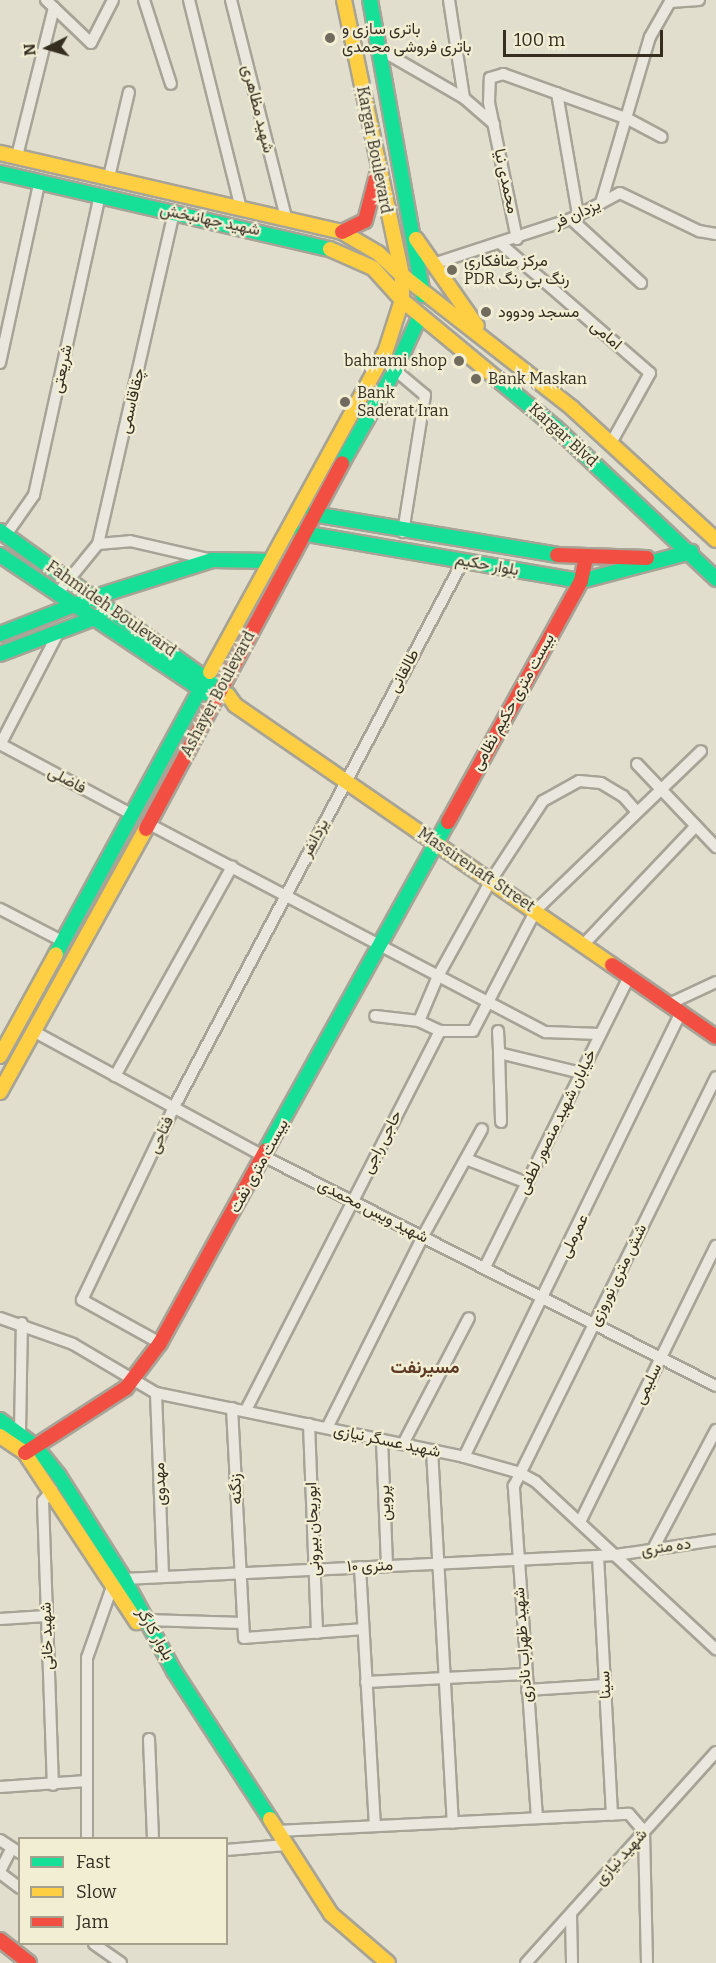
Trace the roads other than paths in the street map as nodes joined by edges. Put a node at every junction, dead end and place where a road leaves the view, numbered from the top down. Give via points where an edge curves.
1 (113, 0) edge
2 (144, 0) edge
3 (189, 0) edge
4 (231, 0) edge
5 (344, 0) edge
6 (370, 0) edge
7 (449, 0) edge
8 (699, 0) edge
9 (667, 1) edge
10 (50, 4) edge
11 (379, 49) junction
12 (171, 84) dead end
13 (129, 92) dead end
14 (557, 93) junction
15 (464, 98) junction
16 (389, 110) junction
17 (367, 113) junction
18 (628, 119) junction
19 (494, 124) junction
20 (662, 137) dead end
21 (0, 153) edge
22 (17, 156) junction
23 (378, 171) junction
24 (0, 173) edge
25 (109, 177) junction
26 (40, 180) junction
27 (162, 189) junction
28 (100, 195) junction
29 (602, 203) junction
30 (241, 208) junction
31 (158, 209) junction
32 (174, 213) junction
33 (286, 217) junction
34 (574, 217) junction
35 (342, 232) junction
36 (411, 233) junction
37 (716, 234) edge
38 (517, 238) junction
39 (501, 244) junction
40 (433, 264) junction
41 (402, 275) junction
42 (641, 283) dead end
43 (424, 292) junction
44 (402, 300) junction
45 (420, 316) junction
46 (486, 339) junction
47 (0, 363) edge
48 (395, 370) junction
49 (572, 408) junction
50 (556, 428) junction
51 (611, 444) junction
52 (313, 514) junction
53 (403, 531) junction
54 (3, 533) edge
55 (302, 533) junction
56 (716, 540) edge
57 (98, 544) junction
58 (691, 552) junction
59 (0, 555) edge
60 (586, 558) junction
61 (671, 558) junction
62 (212, 560) junction
63 (270, 561) junction
64 (463, 561) junction
65 (716, 579) edge
66 (72, 581) junction
67 (581, 581) junction
68 (137, 586) junction
69 (58, 593) junction
70 (95, 597) junction
71 (75, 605) junction
72 (113, 610) junction
73 (96, 618) junction
74 (61, 631) junction
75 (0, 634) edge
76 (0, 654) edge
77 (205, 684) junction
78 (220, 694) junction
79 (0, 744) edge
80 (701, 751) dead end
81 (637, 764) dead end
82 (345, 782) junction
83 (660, 788) junction
84 (636, 811) junction
85 (133, 815) junction
86 (149, 824) junction
87 (696, 826) junction
88 (434, 843) junction
89 (716, 847) edge
90 (232, 867) junction
91 (490, 882) junction
92 (286, 894) junction
93 (0, 909) edge
94 (536, 910) junction
95 (62, 941) junction
96 (378, 943) junction
97 (583, 945) junction
98 (438, 976) junction
99 (629, 976) junction
100 (716, 982) edge
101 (488, 1003) junction
102 (669, 1004) junction
103 (681, 1013) junction
104 (375, 1016) dead end
105 (419, 1021) junction
106 (498, 1030) dead end
107 (33, 1031) junction
108 (440, 1031) junction
109 (600, 1034) junction
110 (716, 1037) edge
111 (499, 1053) junction
112 (0, 1056) edge
113 (581, 1073) junction
114 (116, 1076) junction
115 (716, 1077) edge
116 (0, 1092) edge
117 (174, 1107) junction
118 (501, 1122) dead end
119 (483, 1129) dead end
120 (265, 1157) junction
121 (466, 1159) junction
122 (526, 1183) junction
123 (352, 1200) junction
124 (423, 1236) junction
125 (716, 1246) edge
126 (485, 1267) junction
127 (545, 1297) junction
128 (0, 1318) edge
129 (469, 1318) dead end
130 (595, 1322) junction
131 (22, 1323) junction
132 (160, 1343) junction
133 (661, 1356) junction
134 (133, 1379) junction
135 (716, 1386) edge
136 (156, 1393) junction
137 (232, 1407) junction
138 (246, 1410) junction
139 (0, 1420) edge
140 (309, 1424) junction
141 (327, 1428) junction
142 (716, 1430) edge
143 (20, 1433) junction
144 (0, 1436) edge
145 (382, 1440) junction
146 (403, 1444) junction
147 (30, 1450) junction
148 (432, 1450) junction
149 (464, 1457) junction
150 (520, 1473) junction
151 (52, 1490) junction
152 (580, 1522) junction
153 (716, 1540) edge
154 (653, 1549) junction
155 (616, 1555) junction
156 (598, 1556) junction
157 (517, 1560) junction
158 (437, 1564) junction
159 (387, 1565) junction
160 (360, 1567) junction
161 (314, 1568) junction
162 (240, 1571) junction
163 (163, 1575) junction
164 (118, 1582) junction
165 (46, 1616) junction
166 (0, 1619) edge
167 (146, 1620) junction
168 (243, 1623) junction
169 (363, 1629) junction
170 (317, 1633) junction
171 (716, 1648) edge
172 (174, 1671) junction
173 (525, 1674) junction
174 (447, 1679) junction
175 (366, 1682) junction
176 (605, 1685) junction
177 (526, 1690) junction
178 (149, 1739) dead end
179 (716, 1752) edge
180 (87, 1781) junction
181 (53, 1785) junction
182 (0, 1787) edge
183 (612, 1815) junction
184 (537, 1818) junction
185 (453, 1822) junction
186 (375, 1826) junction
187 (277, 1831) junction
188 (645, 1831) junction
189 (87, 1837) edge
190 (153, 1837) edge
191 (0, 1840) edge
192 (286, 1845) junction
193 (228, 1850) edge
194 (15, 1851) edge
195 (0, 1872) edge
196 (18, 1886) edge
197 (571, 1914) junction
198 (0, 1940) edge
199 (95, 1945) edge
200 (29, 1963) edge
201 (121, 1963) edge
202 (388, 1963) edge
203 (526, 1963) edge
204 (572, 1963) edge
205 (646, 1963) edge

1 - 10 street via 91,43
2 - 12 street
3 - 30 street
4 - 33 street, شهید مظاهری
5 - 17 street, Kargar Boulevard
6 - 11 street, Kargar Boulevard
7 - 15 street
8 - 9 street
9 - 18 street via 650,37
10 - 22 street
11 - 15 street
11 - 16 street, Kargar Boulevard
13 - 25 street
14 - 18 street
14 - 19 street, محمدی نیا via 503,74 490,78 489,102
14 - 34 street
15 - 19 street
16 - 17 street
16 - 36 street, Kargar Boulevard
17 - 23 street, Kargar Boulevard
18 - 20 street
18 - 29 street
19 - 38 street, محمدی نیا
21 - 22 street, شهید جهانبخش
22 - 25 street, شهید جهانبخش
23 - 35 street via 365,221
23 - 41 street, Kargar Boulevard
24 - 26 street, شهید جهانبخش
25 - 27 street, شهید جهانبخش
26 - 28 street, شهید جهانبخش
26 - 47 street
27 - 30 street, شهید جهانبخش
27 - 31 street
28 - 31 street, شهید جهانبخش
28 - 54 street, شریعتی via 34,495
29 - 34 street, یزدان فر
29 - 37 street, یزدان فر via 620,194 699,231
30 - 33 street, شهید جهانبخش
31 - 32 street, شهید جهانبخش
32 - 44 street, شهید جهانبخش via 344,252 373,268
32 - 57 street, چقاقاسمی
33 - 35 street, شهید جهانبخش
34 - 38 street, یزدان فر
34 - 42 street
35 - 41 street, شهید جهانبخش via 378,253
36 - 40 street
36 - 43 street, Kargar Boulevard
38 - 39 street, یزدان فر
39 - 40 street, یزدان فر
39 - 51 street, امامی via 650,374
40 - 46 street
41 - 43 street, شهید جهانبخش
41 - 44 street, Kargar Boulevard
43 - 45 street, Ashayer Boulevard
43 - 46 street, Kargar Blvd
44 - 45 street, Kargar Blvd
44 - 63 street, Ashayer Boulevard via 385,353
45 - 48 street, Ashayer Boulevard
45 - 50 street, Kargar Blvd
46 - 49 street, Kargar Blvd
48 - 52 street, Ashayer Boulevard
48 - 53 street via 425,395
49 - 50 street
49 - 51 street, Kargar Blvd
50 - 58 street, Kargar Blvd
51 - 56 street, Kargar Blvd
52 - 53 street, بلوار حکیم
52 - 55 street, Ashayer Boulevard
53 - 60 street, بلوار حکیم
54 - 66 street, Fahmideh Boulevard
55 - 64 street, بلوار حکیم
55 - 78 street, Ashayer Boulevard
57 - 62 street via 130,541
57 - 66 street, چقاقاسمی
58 - 61 street, بلوار حکیم
58 - 65 street, Kargar Blvd
59 - 69 street
60 - 61 street, بلوار حکیم
60 - 67 street, بیست متری حکیم نظامی
61 - 67 street, بلوار حکیم
62 - 63 street
62 - 68 street
63 - 77 street, Ashayer Boulevard
64 - 67 street, بلوار حکیم
64 - 82 street, طالقانی
66 - 69 street, چقاقاسمی
66 - 70 street, Fahmideh Boulevard
67 - 88 street, بیست متری حکیم نظامی
68 - 70 street
68 - 72 street
69 - 71 street
70 - 71 street
70 - 72 street, Fahmideh Boulevard
71 - 73 street
71 - 75 street
72 - 73 street
72 - 77 street, Fahmideh Boulevard
73 - 74 street
73 - 77 street
74 - 76 street
74 - 79 street
77 - 78 street, Massirenaft Street
77 - 85 street, Ashayer Boulevard
78 - 82 street, Massirenaft Street
78 - 86 street, Ashayer Boulevard
79 - 85 street, فاضلی
80 - 83 street
81 - 83 street
82 - 88 street, Massirenaft Street
82 - 92 street, یزدانفر
83 - 84 street
83 - 87 street
84 - 91 street via 623,796 602,783 579,781 557,789 543,801
84 - 94 street
85 - 95 street, Ashayer Boulevard
86 - 90 street
86 - 107 street, Ashayer Boulevard
87 - 89 street
87 - 97 street
88 - 91 street, Massirenaft Street
88 - 96 street, بیست متری نفت
90 - 92 street
90 - 114 street
91 - 94 street, Massirenaft Street
91 - 98 street
92 - 96 street
92 - 117 street, فتاحی
93 - 95 street
94 - 97 street, Massirenaft Street
94 - 101 street
95 - 112 street, Ashayer Boulevard
96 - 98 street
96 - 120 street, بیست متری نفت
97 - 99 street, Massirenaft Street
98 - 101 street
98 - 105 street
99 - 102 street, Massirenaft Street
99 - 109 street, خیابان شهید منصور لطفی
100 - 102 street
101 - 108 street via 472,1031
101 - 109 street via 546,1032
102 - 103 street, Massirenaft Street
103 - 110 street, Massirenaft Street
103 - 127 street, عمرملی
104 - 105 street
105 - 108 street
106 - 111 street
107 - 114 street, شهید ویس محمدی
107 - 116 street, Ashayer Boulevard
108 - 123 street, حاجی راجی
109 - 113 street, خیابان شهید منصور لطفی
111 - 113 street
111 - 118 street
113 - 122 street, خیابان شهید منصور لطفی
114 - 117 street, شهید ویس محمدی
115 - 130 street, شش متری نوروزی
117 - 120 street, شهید ویس محمدی
117 - 132 street, فتاحی via 82,1300
119 - 121 street
120 - 123 street, شهید ویس محمدی
120 - 132 street, بیست متری نفت
121 - 122 street
121 - 124 street
122 - 126 street, خیابان شهید منصور لطفی
123 - 124 street, شهید ویس محمدی
123 - 138 street, حاجی راجی
124 - 126 street, شهید ویس محمدی
124 - 141 street
125 - 133 street, سلیمی
126 - 127 street, شهید ویس محمدی
127 - 130 street, شهید ویس محمدی
127 - 149 street, عمرملی
128 - 131 street, شهید عسگر نیازی
129 - 146 street
130 - 133 street, شهید ویس محمدی
130 - 150 street, شش متری نوروزی
131 - 134 street, شهید عسگر نیازی via 73,1344
131 - 143 street
132 - 134 street, بیست متری نفت
133 - 135 street, شهید ویس محمدی
133 - 152 street, سلیمی
134 - 136 street, شهید عسگر نیازی
134 - 147 street, بیست متری نفت via 126,1388
136 - 137 street, شهید عسگر نیازی
136 - 163 street, مهدوی
137 - 138 street, شهید عسگر نیازی
137 - 162 street, زنگنه
138 - 140 street, شهید عسگر نیازی
139 - 143 street, بلوار کارگر
140 - 141 street, شهید عسگر نیازی
140 - 161 street, ابوریحان بیرونی
141 - 145 street, شهید عسگر نیازی
142 - 154 street
143 - 147 street, بلوار کارگر
144 - 147 street, بلوار کارگر
145 - 146 street, شهید عسگر نیازی
145 - 159 street, پروین
146 - 148 street, شهید عسگر نیازی
147 - 151 street, بلوار کارگر
147 - 164 street, بلوار کارگر via 59,1476
148 - 149 street, شهید عسگر نیازی
148 - 158 street
149 - 150 street, شهید عسگر نیازی
150 - 152 street, شهید عسگر نیازی via 536,1482
150 - 157 street, شهید ظهراب نادری via 513,1502
151 - 164 street, بلوار کارگر
151 - 165 street, شهید خانی via 43,1501
152 - 155 street, شهید عسگر نیازی
153 - 154 street, ده متری
154 - 155 street, ده متری
155 - 156 street, ۱۰ متری
155 - 171 street
156 - 157 street, ۱۰ متری
156 - 176 street, سینا
157 - 158 street, ۱۰ متری
157 - 173 street, شهید ظهراب نادری
158 - 159 street, ۱۰ متری
158 - 174 street
159 - 160 street, ۱۰ متری
160 - 161 street, ۱۰ متری
160 - 169 street
161 - 162 street, ۱۰ متری
161 - 170 street, ابوریحان بیرونی
162 - 163 street, ۱۰ متری
162 - 168 street, زنگنه
163 - 164 street, ۱۰ متری
164 - 167 street, بلوار کارگر
164 - 172 street, بلوار کارگر via 164,1665
164 - 180 street via 87,1658
165 - 166 street
165 - 181 street, شهید خانی
167 - 168 street
167 - 172 street, بلوار کارگر
168 - 170 street via 244,1638
169 - 170 street
169 - 175 street
172 - 187 street
173 - 174 street
173 - 177 street, شهید ظهراب نادری
174 - 175 street
174 - 185 street
175 - 186 street
176 - 177 street
176 - 183 street, سینا
177 - 184 street, شهید ظهراب نادری
178 - 190 street
179 - 188 street, شهید نیازی
180 - 181 street
180 - 189 street
181 - 182 street
183 - 184 street
183 - 188 street via 629,1814
184 - 185 street
185 - 186 street
186 - 187 street
187 - 192 street
188 - 197 street, شهید نیازی
188 - 205 street
191 - 194 street
192 - 193 street
192 - 202 street via 331,1914
194 - 195 street
195 - 196 street
197 - 203 street, شهید نیازی
197 - 204 street
198 - 200 street
199 - 201 street

